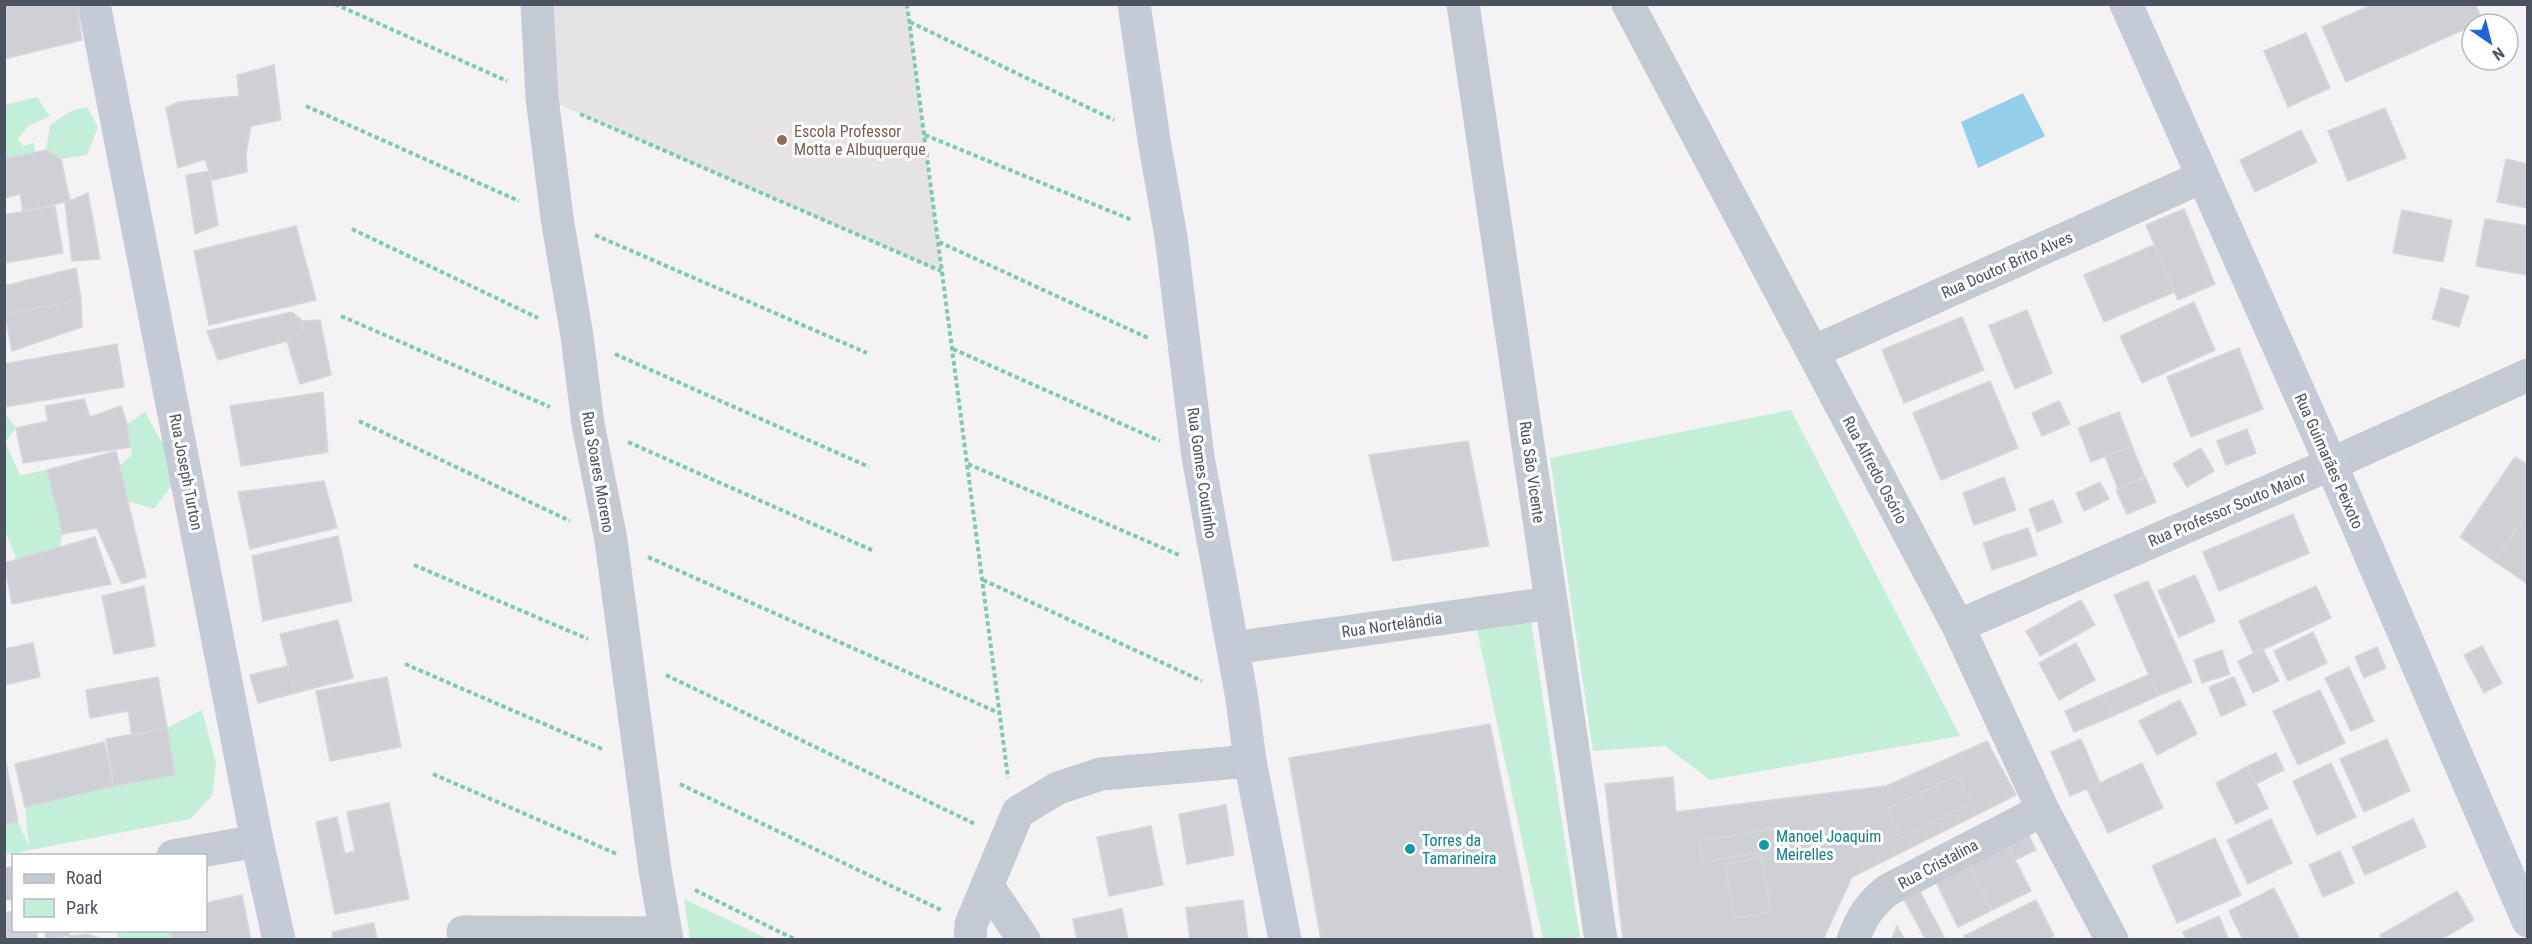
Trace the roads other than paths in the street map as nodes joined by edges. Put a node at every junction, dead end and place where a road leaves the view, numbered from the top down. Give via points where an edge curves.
1 (94, 4) edge
2 (537, 4) edge
3 (1134, 4) edge
4 (1463, 4) edge
5 (1628, 4) edge
6 (2126, 4) edge
7 (2202, 177) junction
8 (1813, 352) junction
9 (2528, 375) edge
10 (2331, 464) junction
11 (1551, 603) junction
12 (1958, 626) junction
13 (1233, 648) junction
14 (1250, 761) junction
15 (2043, 810) junction
16 (257, 841) junction
17 (179, 854) edge
18 (987, 885) junction
19 (2528, 921) edge
20 (463, 932) dead end
21 (970, 932) edge
22 (667, 936) edge
23 (279, 939) edge
24 (1024, 939) edge
25 (1285, 939) edge
26 (1601, 939) edge
27 (1853, 939) edge
28 (2112, 939) edge

1 - 16 street, Rua Joseph Turton
2 - 22 street, Rua Soares Moreno via 542,97
3 - 13 street, Rua Gomes Coutinho via 1172,237 1198,458
4 - 11 street, Rua São Vicente
5 - 8 street, Rua Alfredo Osório
6 - 7 street, Rua Guimarães Peixoto
7 - 8 street, Rua Doutor Brito Alves
7 - 10 street, Rua Guimarães Peixoto
8 - 12 street, Rua Alfredo Osório
9 - 10 street, Rua Professor Souto Maior
10 - 12 street, Rua Professor Souto Maior
10 - 19 street, Rua Guimarães Peixoto
11 - 13 street, Rua Nortelândia
11 - 26 street, Rua São Vicente
12 - 15 street, Rua Alfredo Osório
13 - 14 street, Rua Gomes Coutinho
14 - 18 street via 1101,774 1058,788 1012,825
14 - 25 street, Rua Gomes Coutinho
15 - 27 street, Rua Cristalina via 1888,890 1873,902
15 - 28 street, Rua Alfredo Osório
16 - 17 street
16 - 23 street, Rua Joseph Turton
18 - 21 street
18 - 24 street
20 - 22 street

